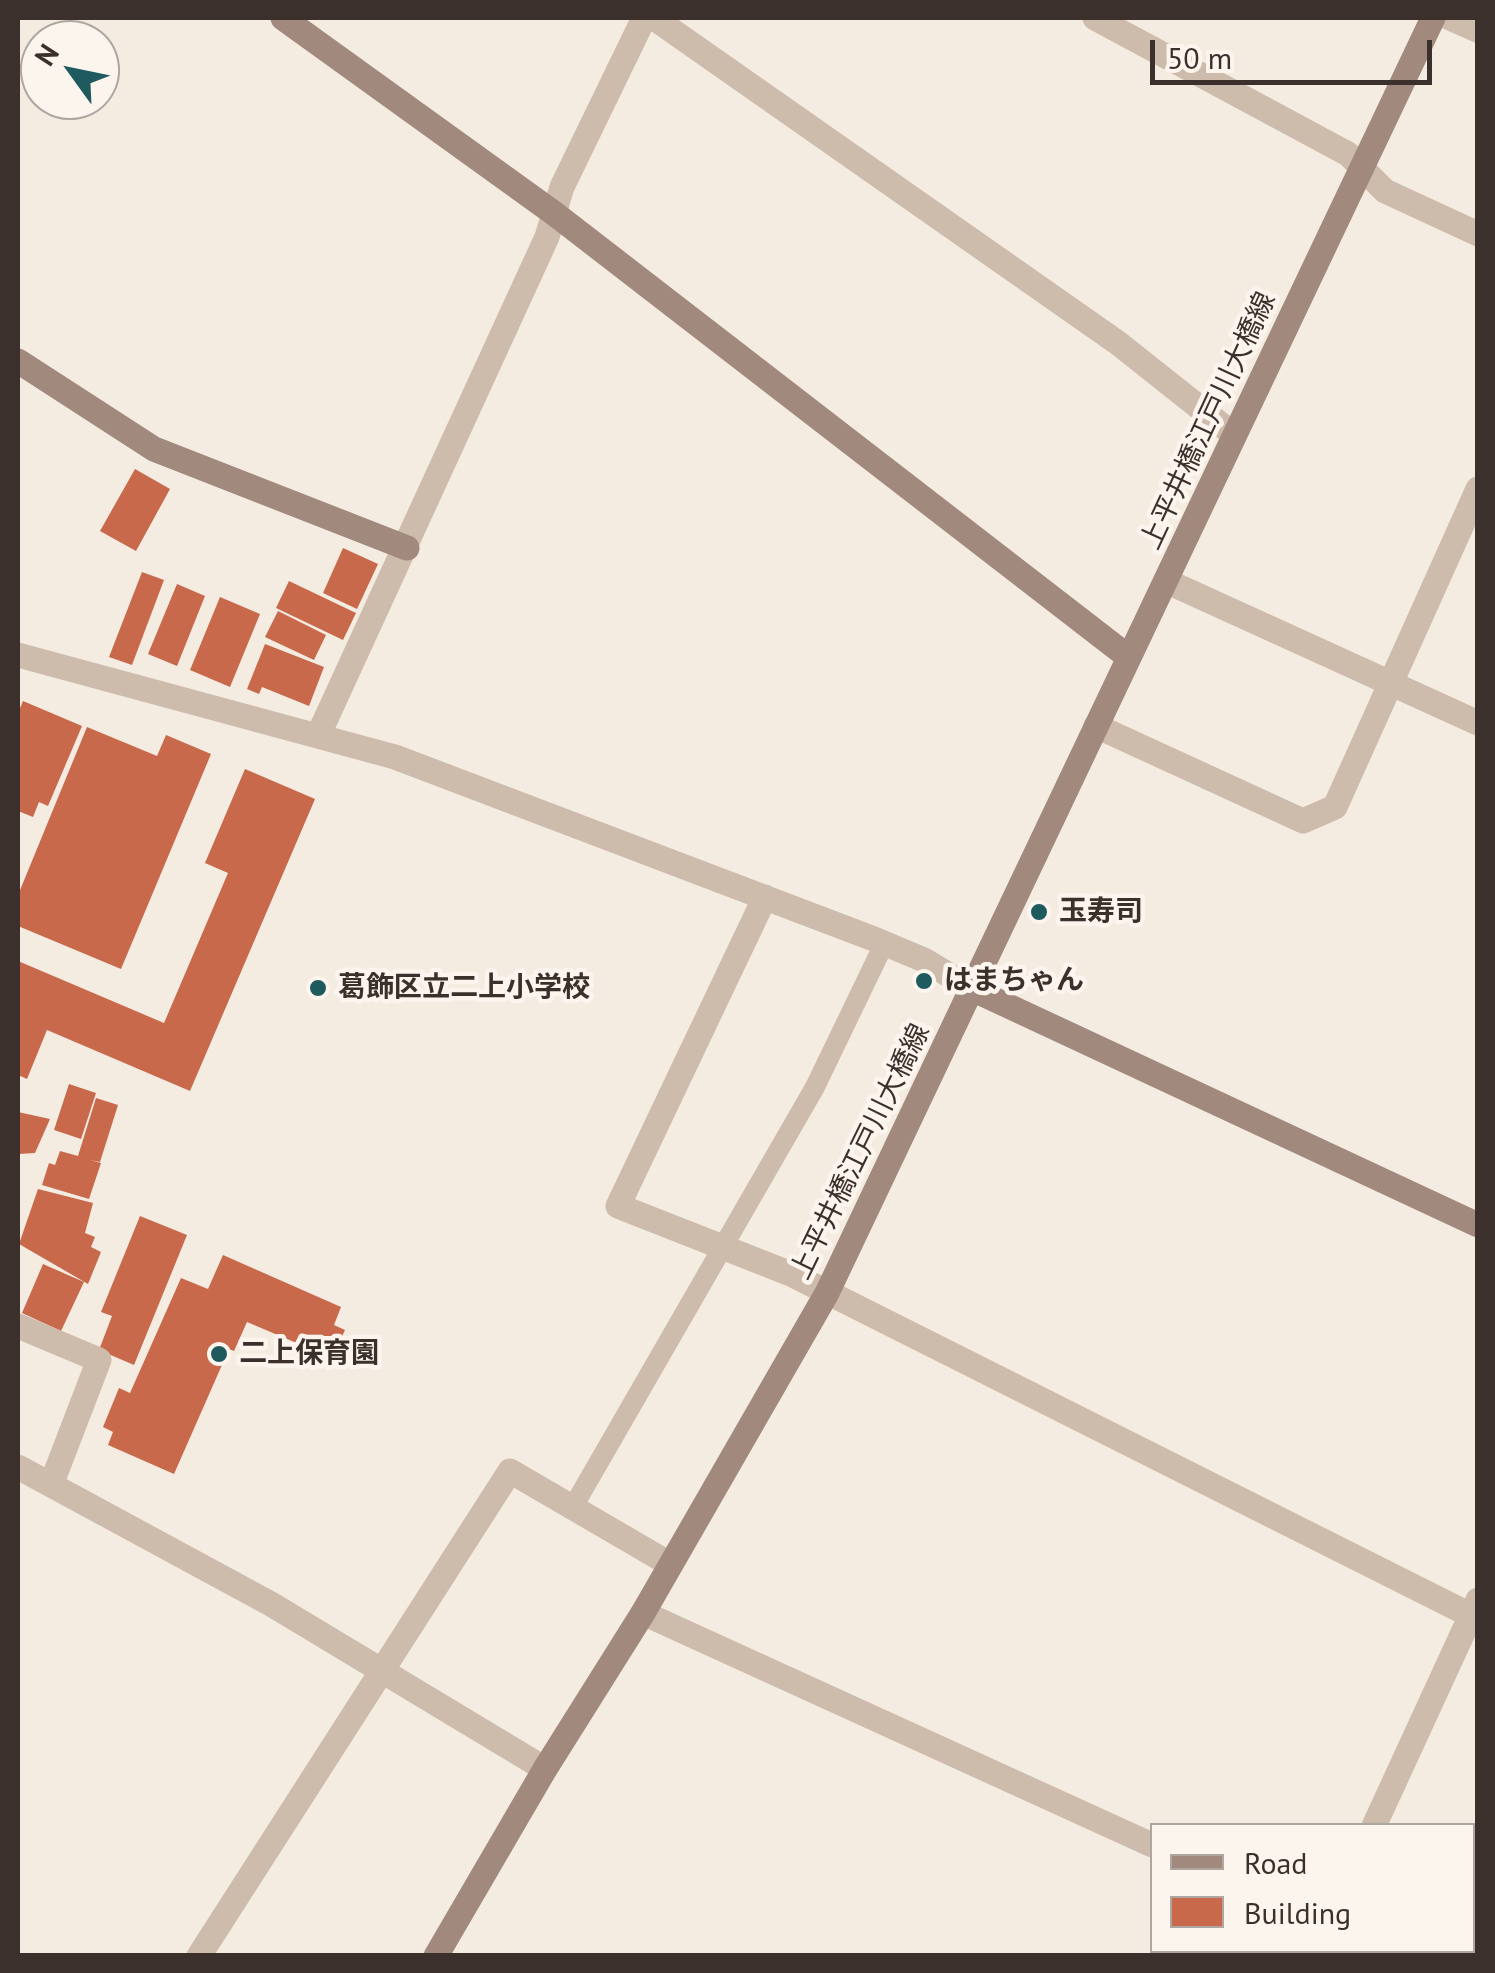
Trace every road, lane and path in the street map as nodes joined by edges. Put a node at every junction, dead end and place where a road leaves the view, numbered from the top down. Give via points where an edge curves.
1 (283, 18) edge
2 (644, 18) edge
3 (654, 18) edge
4 (1101, 19) edge
5 (1431, 19) edge
6 (1478, 32) edge
7 (1363, 170) junction
8 (554, 214) junction
9 (1478, 234) edge
10 (18, 361) edge
11 (1234, 435) junction
12 (1478, 488) edge
13 (407, 548) junction
14 (1166, 581) junction
15 (18, 655) edge
16 (1128, 656) junction
17 (1391, 684) junction
18 (1478, 723) edge
19 (1096, 726) junction
20 (318, 736) junction
21 (765, 897) junction
22 (884, 944) junction
23 (974, 990) junction
24 (1478, 1225) edge
25 (724, 1248) junction
26 (827, 1293) junction
27 (18, 1326) edge
28 (18, 1467) edge
29 (52, 1485) junction
30 (572, 1507) junction
31 (668, 1563) junction
32 (1475, 1612) edge
33 (642, 1613) junction
34 (385, 1672) junction
35 (544, 1769) junction
36 (1375, 1823) edge
37 (1150, 1844) edge
38 (199, 1956) edge
39 (436, 1956) edge

1 - 8 street
2 - 8 street
3 - 11 street via 1118,343
4 - 7 street via 1348,154
5 - 6 lane
5 - 7 street, 上平井橋江戸川大橋線
7 - 9 street via 1385,192
7 - 11 street, 上平井橋江戸川大橋線
8 - 13 street
8 - 16 street
10 - 13 street via 154,449
11 - 14 street, 上平井橋江戸川大橋線
12 - 17 street
13 - 20 street
14 - 16 street, 上平井橋江戸川大橋線
14 - 17 street
15 - 20 street
16 - 19 street, 上平井橋江戸川大橋線
17 - 18 street
17 - 19 street via 1335,807 1303,821
19 - 23 street, 上平井橋江戸川大橋線
20 - 21 street via 395,757
21 - 22 street
21 - 25 street via 618,1206
22 - 23 street
22 - 25 lane via 815,1087
23 - 24 street
23 - 26 street, 上平井橋江戸川大橋線
25 - 26 street
25 - 30 lane
26 - 31 street, 上平井橋江戸川大橋線
26 - 32 street
27 - 29 street via 99,1360
28 - 29 street
29 - 34 street
30 - 31 street
30 - 34 street via 510,1471
31 - 33 street, 上平井橋江戸川大橋線
32 - 36 street
33 - 35 street, 上平井橋江戸川大橋線
33 - 37 street
34 - 35 street
34 - 38 street
35 - 39 street, 上平井橋江戸川大橋線

